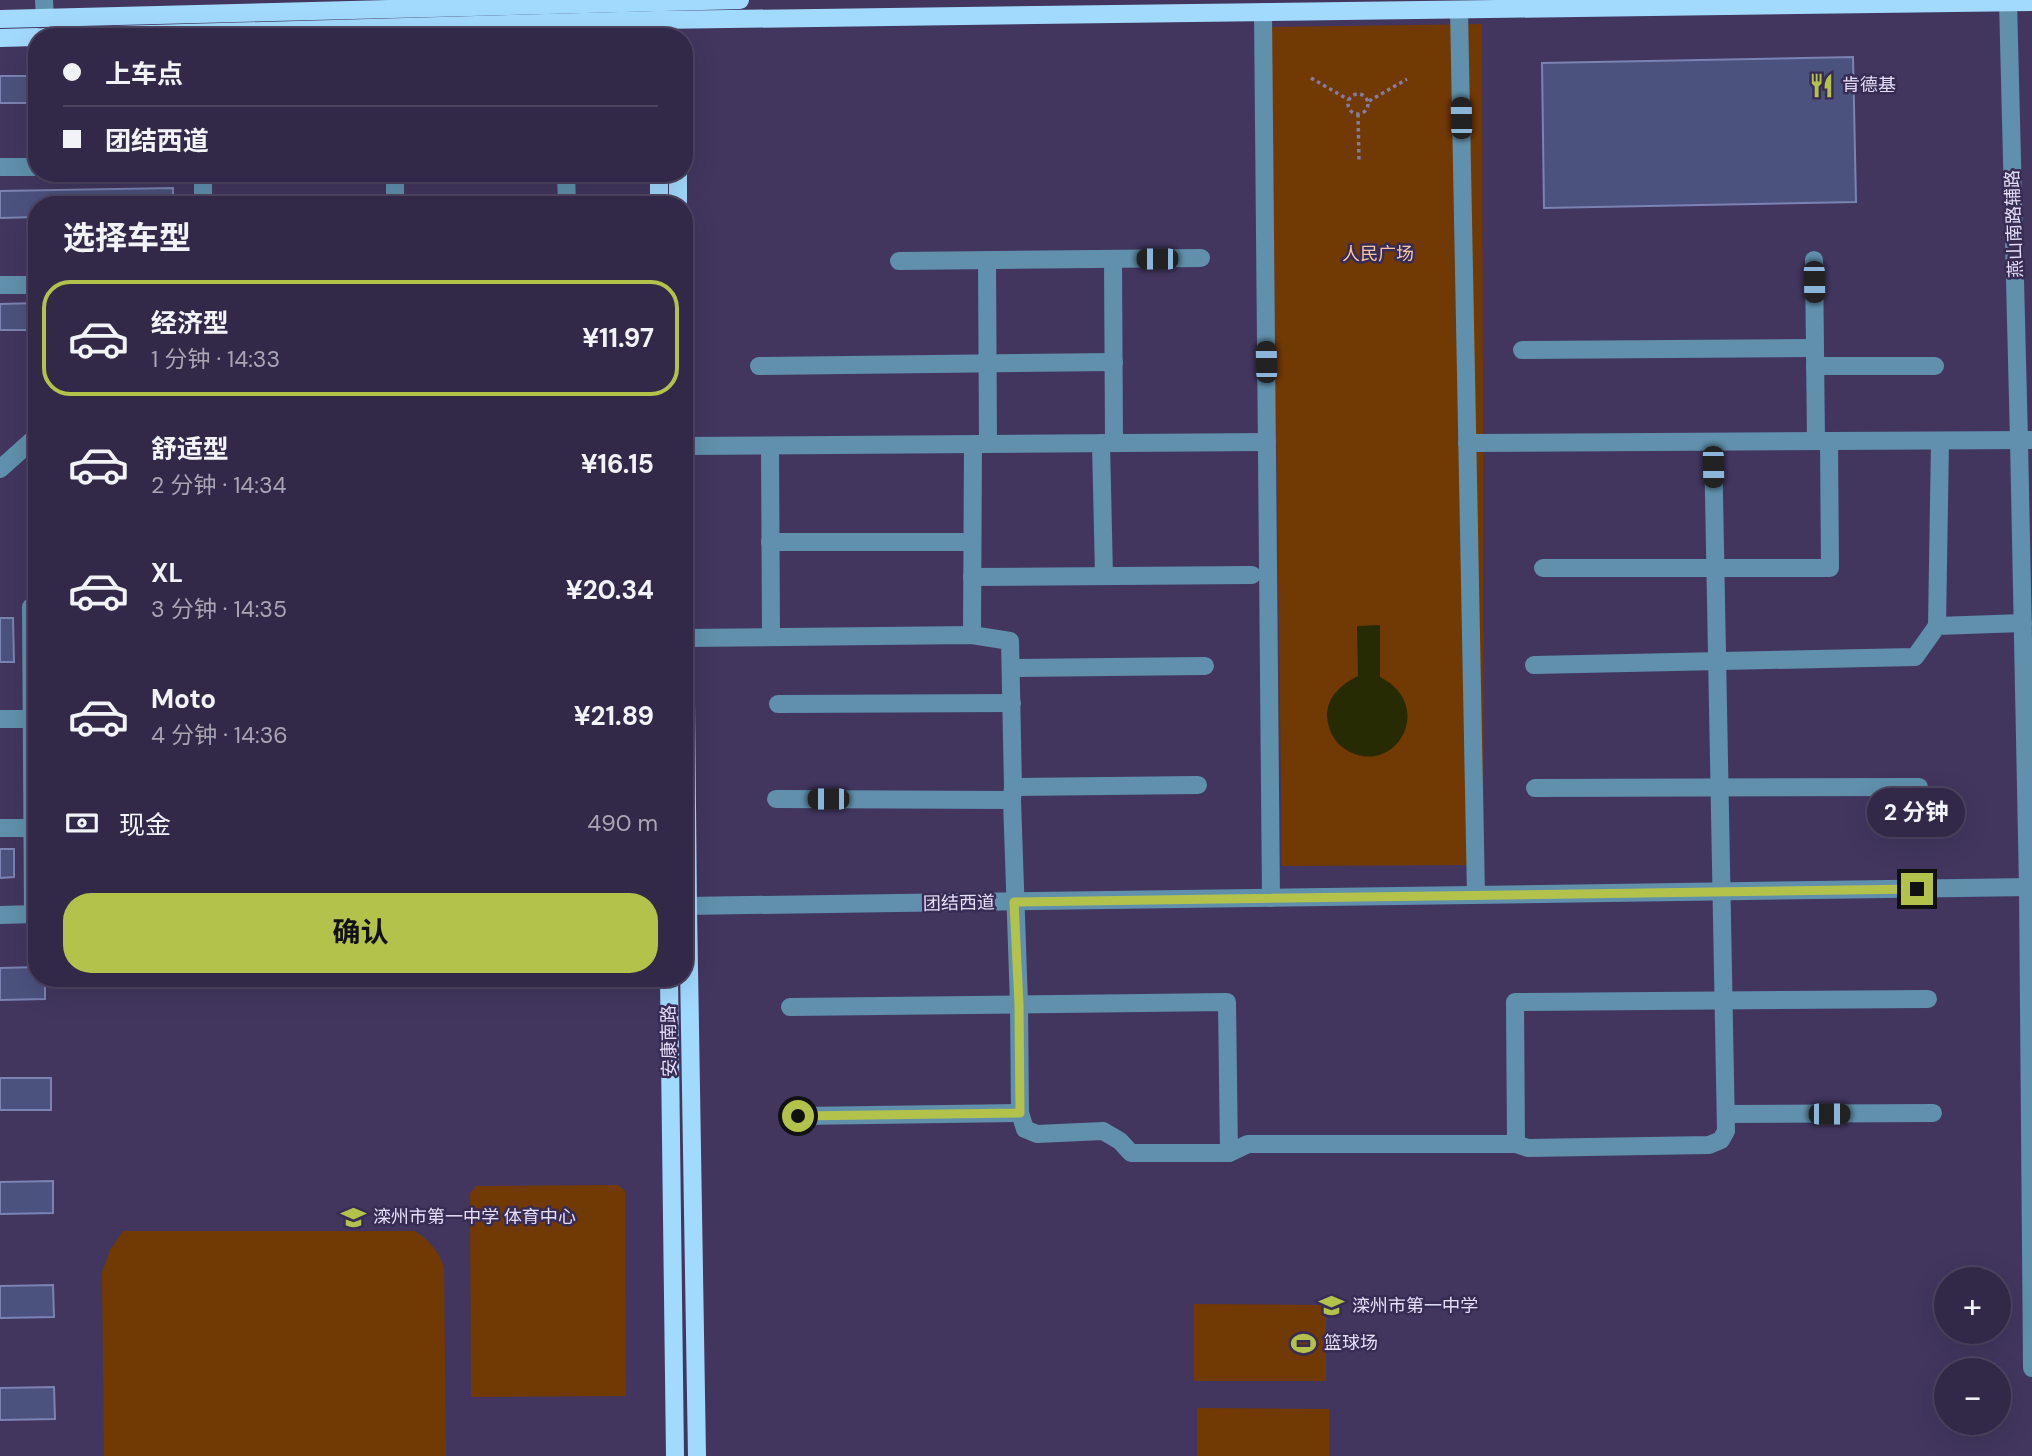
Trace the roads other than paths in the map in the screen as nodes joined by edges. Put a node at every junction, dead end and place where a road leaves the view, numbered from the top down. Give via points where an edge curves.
1 (44, 0) edge
2 (677, 0) edge
3 (740, 0) edge
4 (658, 1) edge
5 (2008, 2) edge
6 (2032, 2) edge
7 (1460, 10) junction
8 (1263, 12) junction
9 (44, 18) junction
10 (0, 19) edge
11 (657, 28) edge
12 (676, 28) edge
13 (28, 37) edge
14 (0, 38) edge
15 (0, 167) edge
16 (28, 167) edge
17 (1201, 258) dead end
18 (1113, 259) junction
19 (987, 260) junction
20 (1814, 260) dead end
21 (899, 261) dead end
22 (0, 285) edge
23 (28, 285) edge
24 (1522, 351) dead end
25 (1815, 357) junction
26 (1114, 362) junction
27 (988, 363) junction
28 (759, 366) dead end
29 (1935, 366) dead end
30 (2026, 440) edge
31 (1822, 441) junction
32 (1940, 441) junction
33 (1267, 442) junction
34 (1713, 442) junction
35 (1108, 443) junction
36 (1468, 443) junction
37 (28, 444) edge
38 (980, 444) junction
39 (693, 446) edge
40 (769, 446) junction
41 (0, 469) edge
42 (770, 542) junction
43 (972, 542) junction
44 (1544, 568) dead end
45 (1715, 569) junction
46 (1252, 575) dead end
47 (972, 576) junction
48 (1104, 576) junction
49 (2023, 623) junction
50 (1937, 626) junction
51 (972, 635) junction
52 (771, 637) junction
53 (693, 638) edge
54 (1717, 662) junction
55 (1534, 665) dead end
56 (1205, 666) dead end
57 (1012, 668) junction
58 (1012, 703) junction
59 (779, 704) dead end
60 (0, 719) edge
61 (28, 719) edge
62 (1198, 785) dead end
63 (1720, 787) junction
64 (1919, 787) dead end
65 (1535, 788) dead end
66 (1013, 793) junction
67 (776, 799) dead end
68 (0, 828) edge
69 (28, 828) edge
70 (2030, 887) edge
71 (1721, 892) junction
72 (1476, 895) junction
73 (1271, 898) junction
74 (1014, 902) junction
75 (693, 906) edge
76 (28, 914) edge
77 (0, 915) edge
78 (669, 987) edge
79 (688, 987) edge
80 (1927, 999) dead end
81 (1723, 1001) junction
82 (1019, 1004) junction
83 (790, 1007) dead end
84 (1020, 1113) junction
85 (1933, 1113) dead end
86 (1726, 1114) junction
87 (798, 1116) dead end
88 (1516, 1144) junction
89 (1229, 1153) junction
90 (2032, 1368) edge
91 (676, 1456) edge
92 (697, 1456) edge

1 - 9 street
2 - 3 main road
2 - 4 main road
2 - 12 main road
4 - 9 main road
4 - 11 main road
5 - 6 main road
5 - 7 main road
5 - 30 street, 燕山南路辅路
7 - 8 main road
7 - 36 street
8 - 12 main road
8 - 33 street
9 - 10 main road
11 - 12 main road
13 - 14 main road
15 - 16 street
17 - 18 street
18 - 19 street
18 - 26 street
19 - 21 street
19 - 27 street
20 - 25 street
22 - 23 street
24 - 25 street
25 - 29 street
25 - 31 street
26 - 27 street
26 - 35 street
27 - 28 street
27 - 38 street
30 - 32 street
30 - 49 street, 燕山南路辅路
31 - 32 street
31 - 34 street
31 - 45 street via 1830,568
32 - 50 street
33 - 35 street
33 - 73 street
34 - 36 street
34 - 45 street
35 - 38 street
35 - 48 street
36 - 72 street
37 - 41 street
38 - 40 street
38 - 43 street
39 - 40 street
40 - 42 street
42 - 43 street
42 - 52 street
43 - 47 street
44 - 45 street
45 - 54 street
46 - 48 street
47 - 48 street
47 - 51 street
49 - 50 street
49 - 70 street, 燕山南路辅路
50 - 54 street via 1914,657
51 - 52 street
51 - 57 street via 1010,641
52 - 53 street
54 - 55 street
54 - 63 street
56 - 57 street
57 - 58 street
58 - 59 street
58 - 66 street
60 - 61 street
62 - 66 street
63 - 64 street
63 - 65 street
63 - 71 street
66 - 67 street
66 - 74 street
68 - 69 street
70 - 71 street, 团结西道
70 - 90 street, 燕山南路辅路
71 - 72 street, 团结西道
71 - 81 street
72 - 73 street, 团结西道
73 - 74 street, 团结西道
74 - 75 street, 团结西道
74 - 82 street
76 - 77 street
78 - 91 main road, 安康南路
79 - 92 main road, 安康南路
80 - 81 street
81 - 86 street
81 - 88 street via 1515,1002
82 - 83 street
82 - 84 street
82 - 89 street via 1227,1002
84 - 87 street
84 - 89 street via 1025,1129 1037,1134 1103,1131 1131,1153
85 - 86 street
86 - 88 street via 1726,1131 1721,1140 1709,1145
88 - 89 street via 1248,1144

